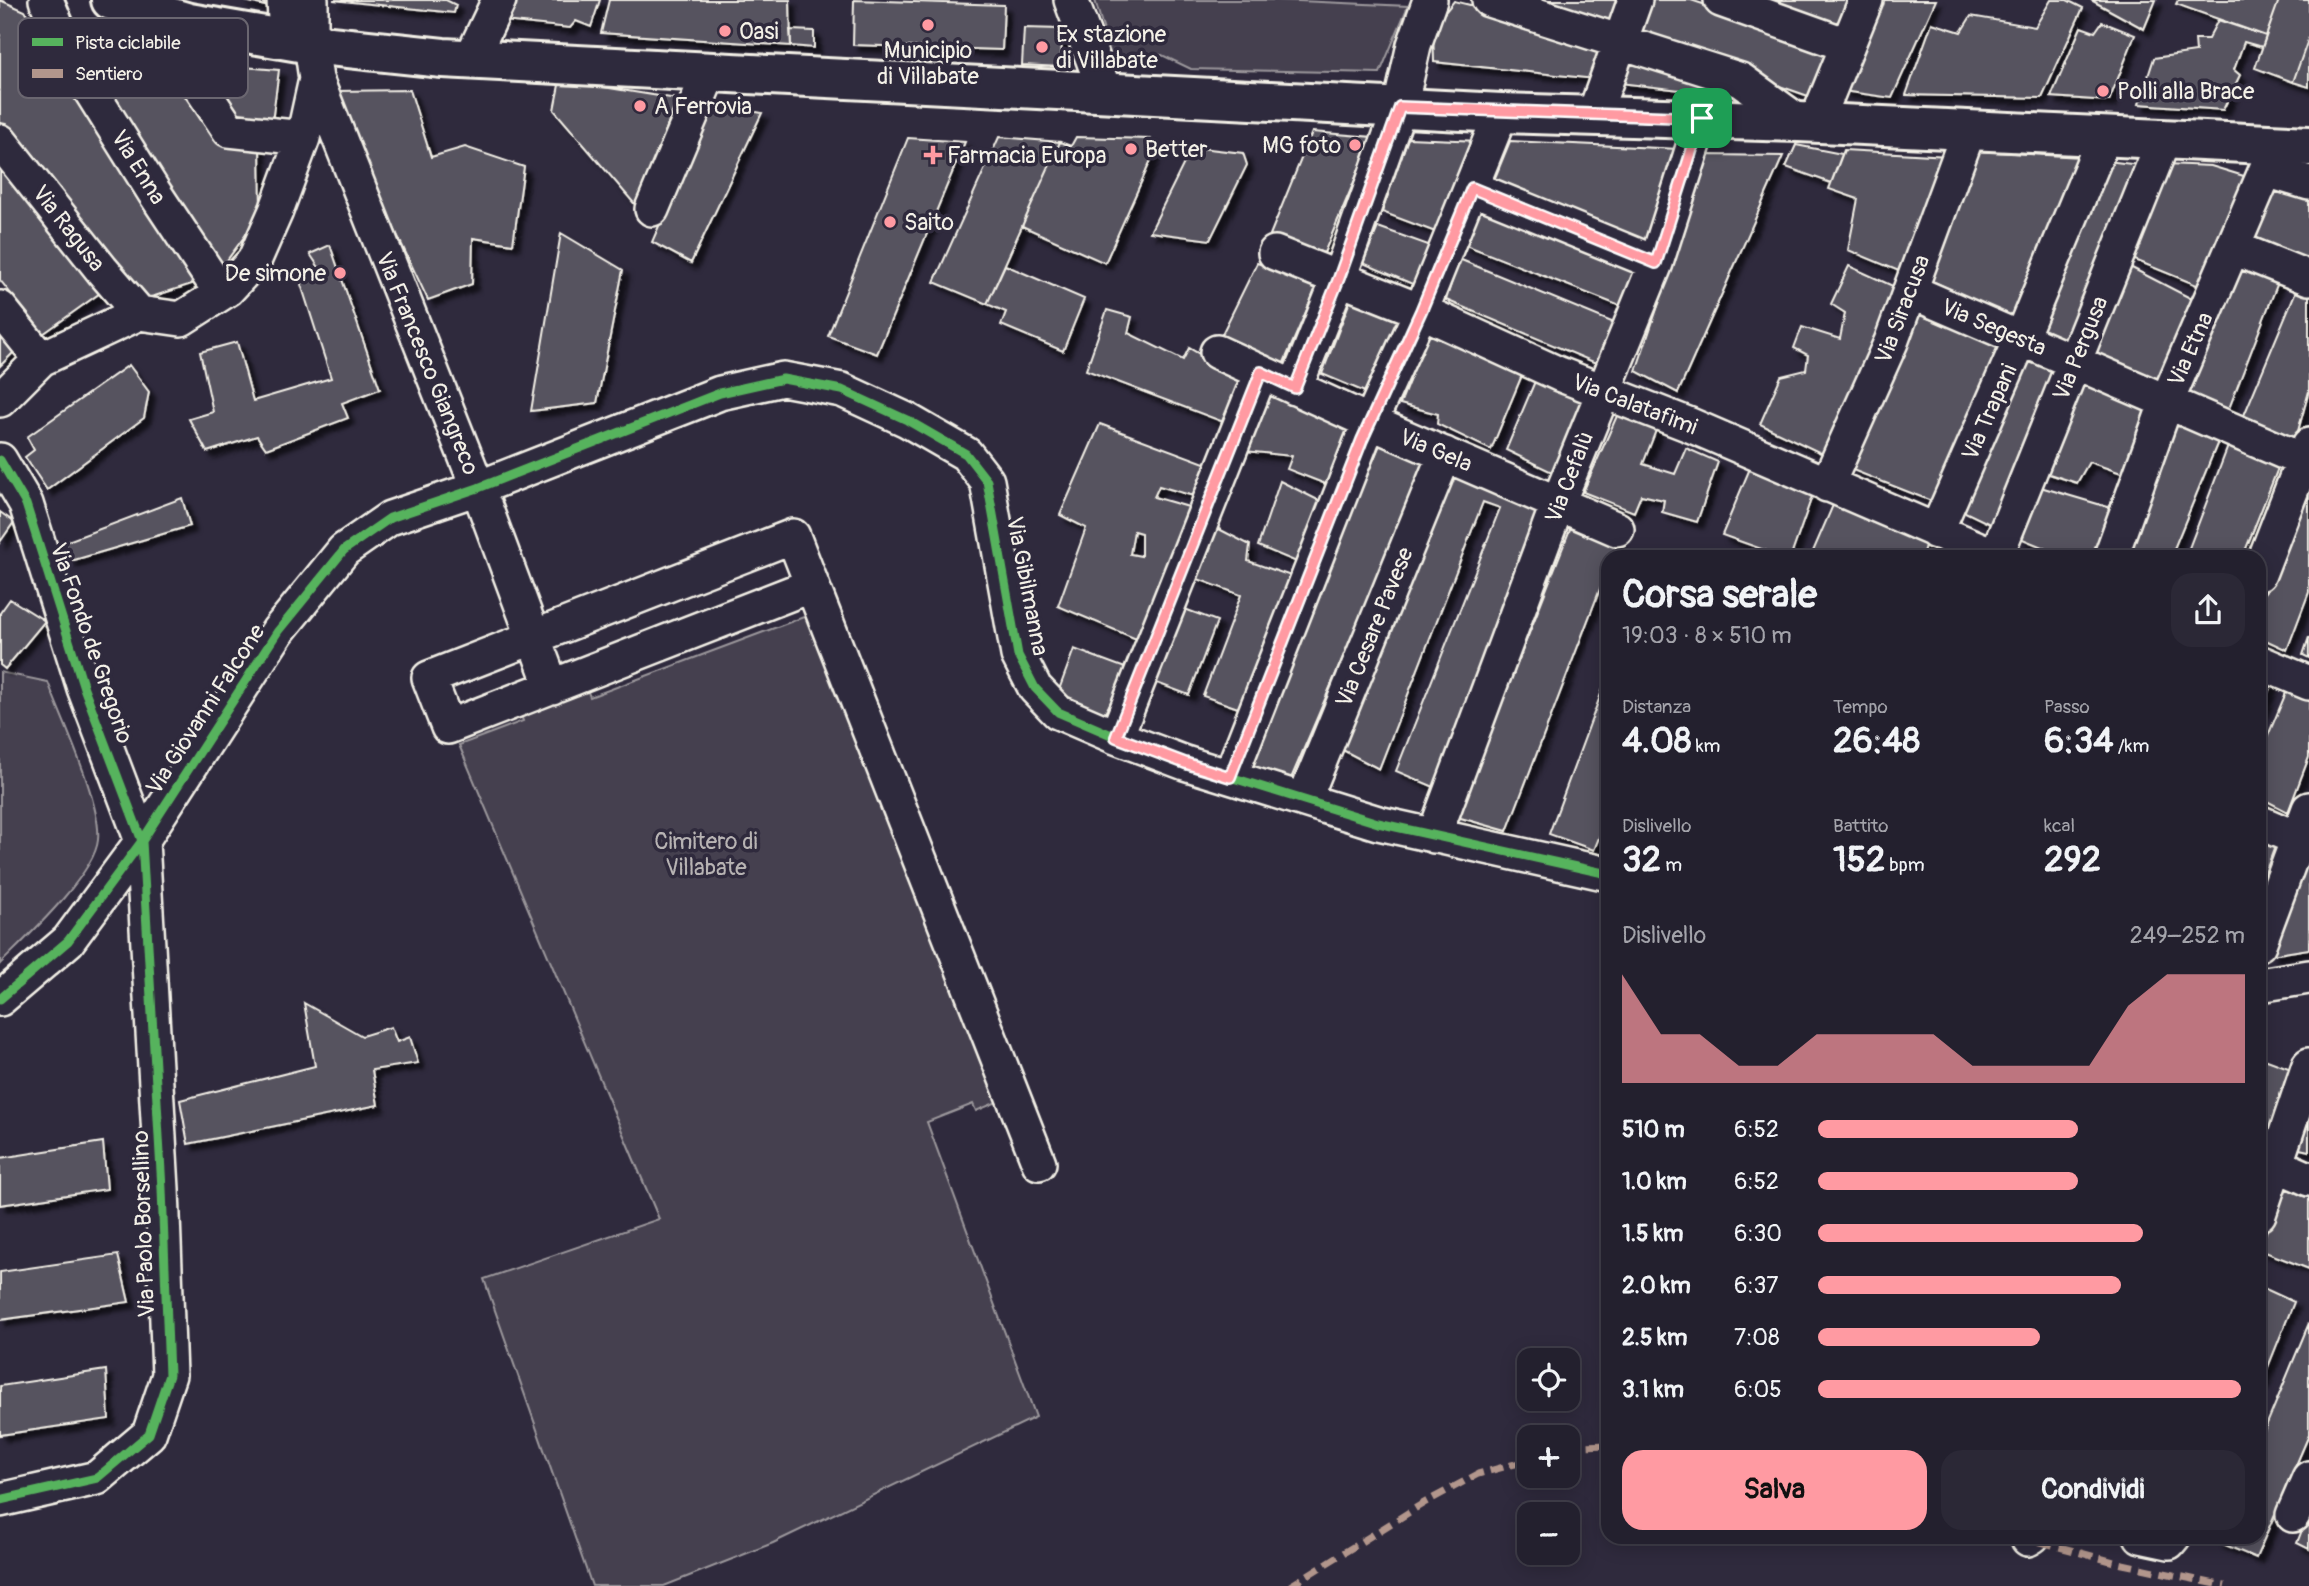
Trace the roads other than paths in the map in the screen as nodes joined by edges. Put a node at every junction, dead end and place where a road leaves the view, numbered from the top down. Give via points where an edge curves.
1 (46, 0) edge
2 (111, 0) edge
3 (284, 0) edge
4 (311, 0) edge
5 (499, 0) edge
6 (1071, 0) edge
7 (1430, 0) edge
8 (1489, 0) edge
9 (1635, 0) edge
10 (1721, 0) edge
11 (1866, 0) edge
12 (54, 18) edge
13 (172, 18) edge
14 (248, 39) edge
15 (1620, 42) junction
16 (1847, 45) junction
17 (304, 54) junction
18 (471, 59) junction
19 (710, 71) junction
20 (1105, 92) junction
21 (95, 98) edge
22 (208, 98) edge
23 (1400, 107) junction
24 (1501, 113) junction
25 (1594, 115) junction
26 (1702, 118) junction
27 (1808, 123) junction
28 (1969, 130) junction
29 (2105, 136) junction
30 (303, 138) junction
31 (2164, 139) junction
32 (0, 141) edge
33 (2284, 153) edge
34 (2309, 183) edge
35 (1472, 188) junction
36 (652, 209) dead end
37 (2234, 247) junction
38 (1275, 253) dead end
39 (1656, 263) junction
40 (1339, 278) junction
41 (2309, 278) edge
42 (1910, 291) junction
43 (221, 293) junction
44 (0, 307) edge
45 (1421, 311) junction
46 (139, 313) junction
47 (2020, 340) junction
48 (1217, 352) dead end
49 (41, 359) junction
50 (2074, 361) junction
51 (1261, 372) junction
52 (1295, 388) junction
53 (1603, 391) junction
54 (0, 400) edge
55 (2167, 401) junction
56 (1370, 422) junction
57 (1445, 454) junction
58 (2307, 456) edge
59 (0, 460) edge
60 (1827, 485) junction
61 (478, 488) junction
62 (1558, 503) junction
63 (1617, 529) dead end
64 (1936, 532) junction
65 (1980, 550) edge
66 (1997, 550) edge
67 (2112, 550) edge
68 (2266, 557) edge
69 (812, 585) junction
70 (534, 637) junction
71 (2266, 665) edge
72 (2309, 683) edge
73 (552, 687) junction
74 (1116, 737) junction
75 (1230, 777) junction
76 (1304, 800) junction
77 (2266, 823) edge
78 (2305, 831) edge
79 (1434, 836) junction
80 (142, 842) junction
81 (1601, 872) edge
82 (2266, 927) edge
83 (2309, 977) edge
84 (2266, 984) edge
85 (0, 999) edge
86 (2309, 1065) edge
87 (1039, 1163) dead end
88 (2276, 1164) junction
89 (2309, 1179) edge
90 (2266, 1193) edge
91 (2309, 1478) edge
92 (0, 1500) edge
93 (2293, 1515) dead end

1 - 12 street, Via Enna
2 - 13 main road
3 - 17 street
4 - 17 street
5 - 18 street
6 - 20 street
7 - 23 street
8 - 15 street
9 - 15 street
10 - 16 street
11 - 16 street
14 - 17 main road
15 - 25 street
15 - 27 street via 1741,80
16 - 27 street
17 - 18 main road
17 - 30 street
17 - 61 street, Via Francesco Giangreco
18 - 19 main road
19 - 20 main road
19 - 36 street
20 - 23 main road
21 - 43 street, Via Enna
22 - 30 street via 229,130
23 - 24 main road
23 - 40 street
24 - 25 main road
24 - 35 street
25 - 26 main road
26 - 27 main road
26 - 39 street, Via Cefalù
27 - 28 main road
28 - 29 main road
28 - 42 street, Via Siracusa
29 - 31 main road
29 - 47 street, Via Trapani
30 - 43 street via 254,261
31 - 33 main road
31 - 50 street, Via Pergusa
32 - 46 street, Via Ragusa
33 - 34 street
33 - 37 street, Via Etna
35 - 39 street
35 - 45 street
37 - 41 street
37 - 55 street, Via Etna
38 - 40 street, Via Calatafimi
39 - 53 street, Via Cefalù
40 - 45 street, Via Calatafimi
40 - 52 street
42 - 47 street, Via Segesta
42 - 60 street, Via Siracusa
43 - 46 street via 181,319
44 - 49 street
45 - 53 street, Via Calatafimi
45 - 56 street
46 - 49 street
47 - 50 street, Via Segesta
47 - 64 street, Via Trapani
48 - 51 street, Via Gela
49 - 54 street
50 - 55 street, Via Segesta
50 - 66 street, Via Pergusa
51 - 52 street, Via Gela
51 - 74 street
52 - 56 street, Via Gela
53 - 60 street, Via Calatafimi
53 - 62 street, Via Cefalù
55 - 58 street, Via Segesta
55 - 67 street, Via Etna
56 - 57 street, Via Gela
56 - 75 street
57 - 62 street, Via Gela
57 - 76 street, Via Cesare Pavese
58 - 68 street
59 - 80 street, Via Fondo de Gregorio via 26,504 85,688
60 - 64 street, Via Calatafimi
61 - 70 street, Via Francesco Giangreco
61 - 74 street, Via Gibilmanna via 720,393 783,379 842,390 966,454 987,481 1018,655 1035,688 1058,712
61 - 80 street, Via Giovanni Falcone via 390,518 344,550 278,631
62 - 63 street, Via Gela
62 - 79 street, Via Cefalù
64 - 65 street, Via Calatafimi
69 - 70 street via 793,536
69 - 73 street
69 - 87 street
70 - 73 street, Via Francesco Giangreco
70 - 73 street via 429,678 448,727
71 - 72 street
74 - 75 street, Via Gibilmanna
75 - 76 street, Via Gibilmanna
76 - 79 street, Via Gibilmanna
77 - 78 street
78 - 82 street
79 - 81 street, Via Gibilmanna
80 - 85 street, Via Giovanni Falcone via 68,941
80 - 92 street, Via Paolo Borsellino via 169,1375 149,1434 97,1478
83 - 84 street
86 - 88 street
88 - 89 street
88 - 90 street
91 - 93 street

